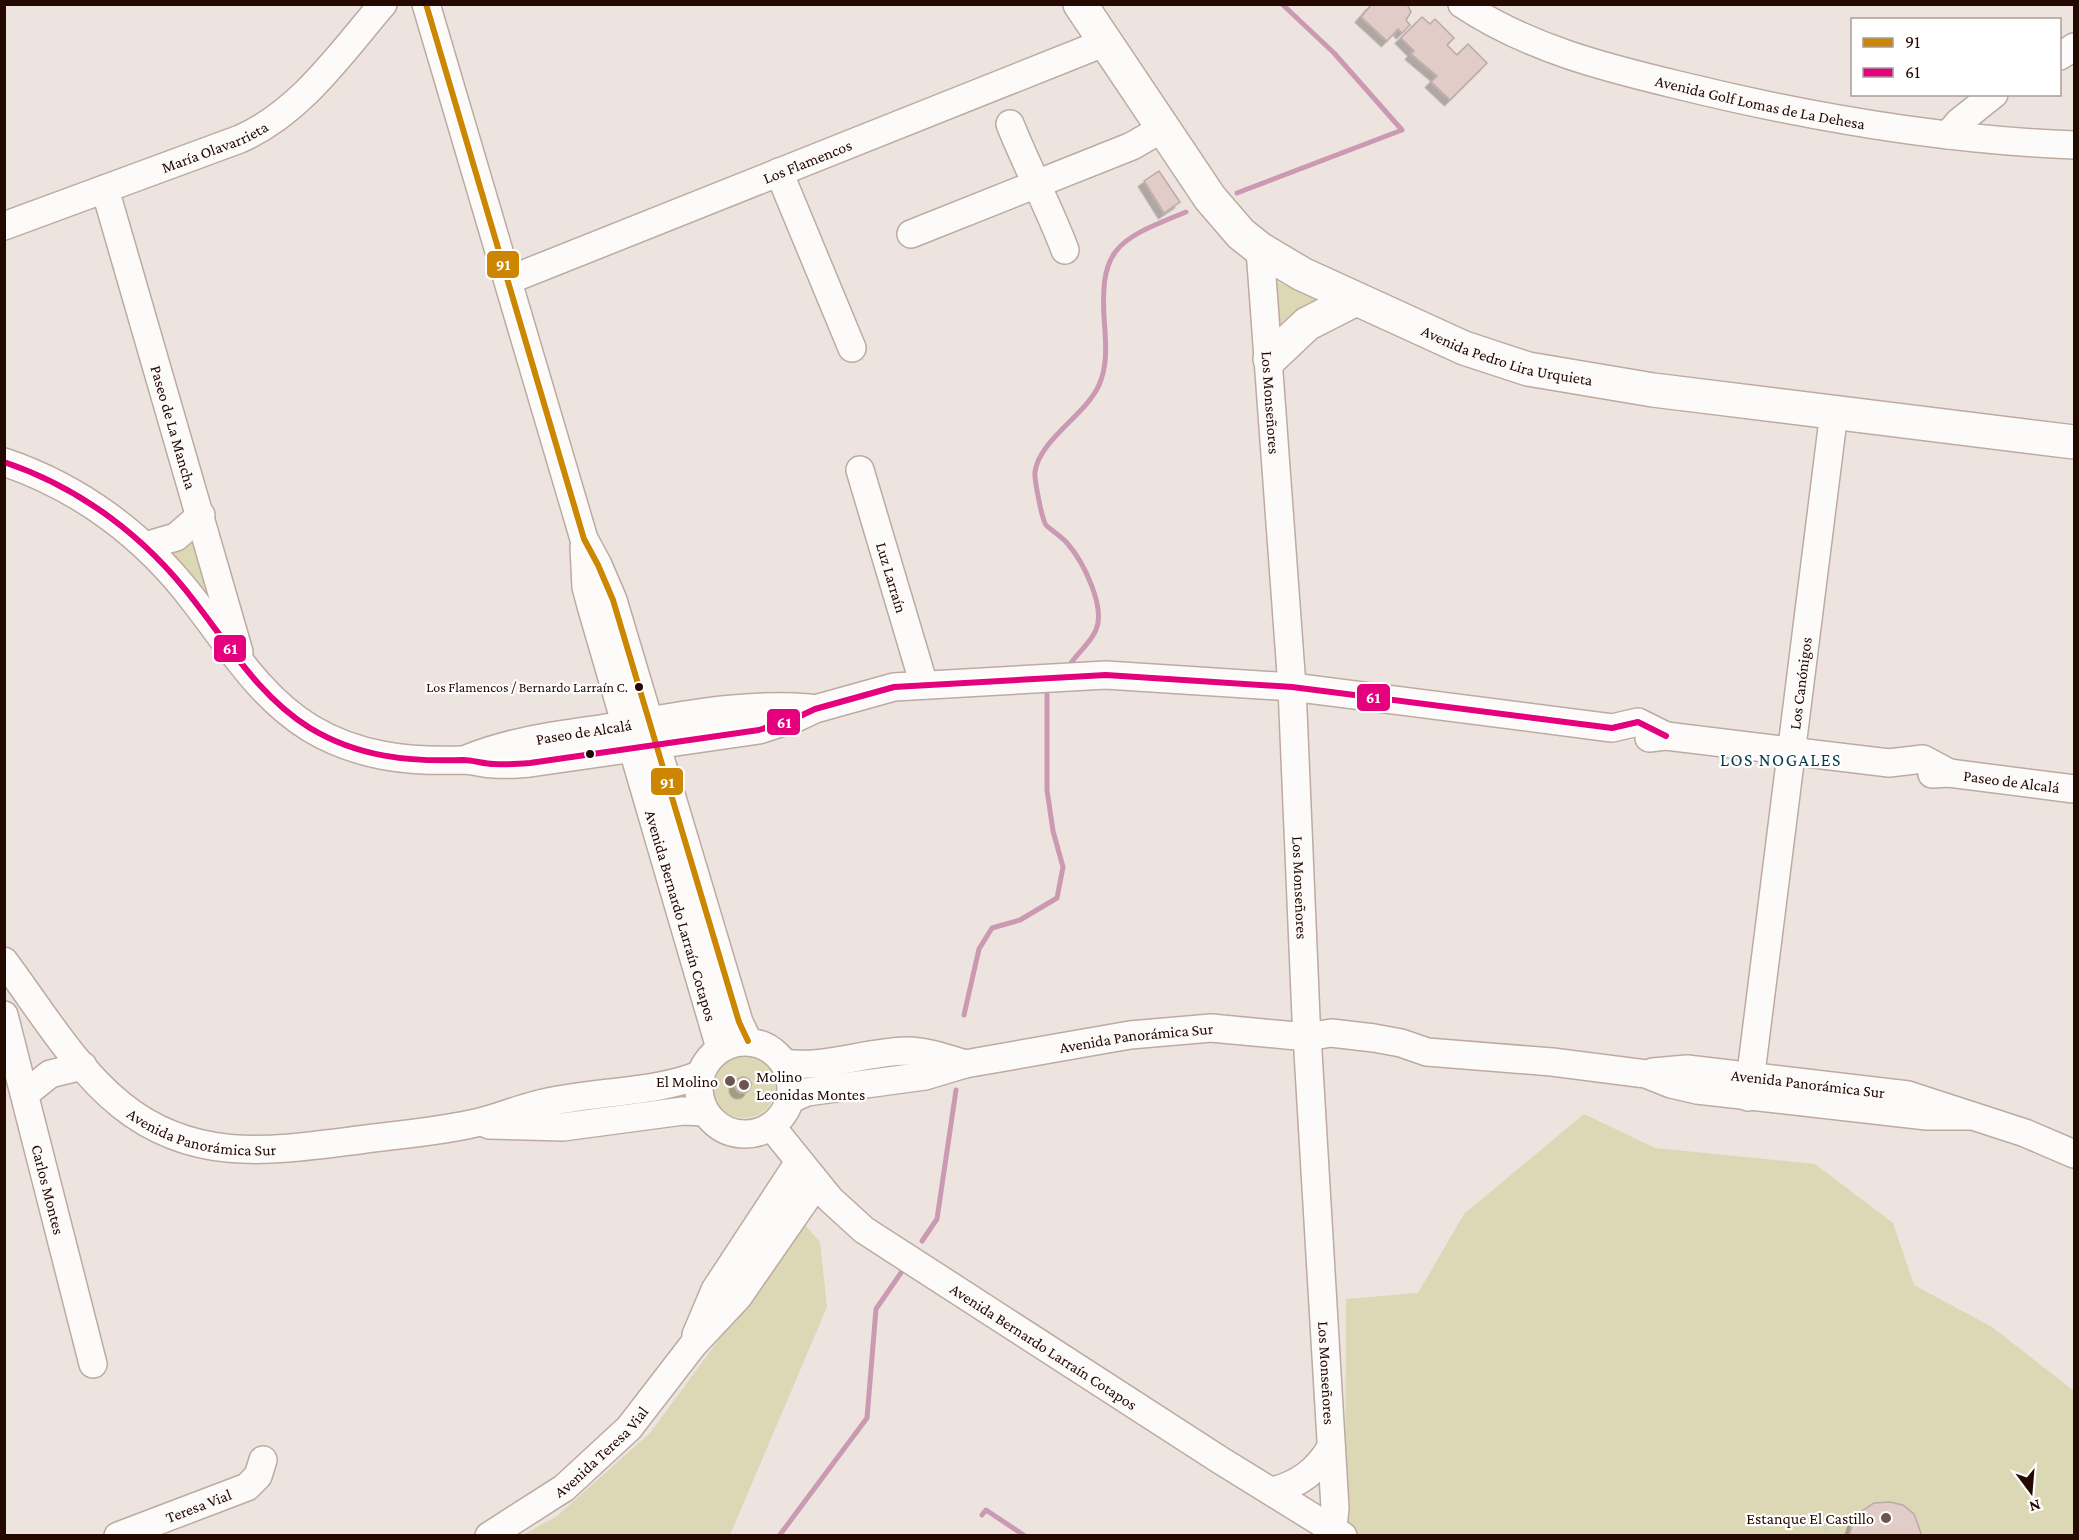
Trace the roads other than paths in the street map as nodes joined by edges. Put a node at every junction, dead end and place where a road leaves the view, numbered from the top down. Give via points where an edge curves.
1 (383, 4) edge
2 (426, 4) edge
3 (1080, 4) edge
4 (1462, 4) edge
5 (1106, 42) junction
6 (2074, 47) edge
7 (2061, 55) edge
8 (1992, 96) edge
9 (1010, 124) dead end
10 (1164, 128) junction
11 (1948, 135) junction
12 (2074, 145) edge
13 (779, 172) junction
14 (1037, 184) junction
15 (105, 189) junction
16 (4, 226) edge
17 (911, 234) dead end
18 (1260, 249) junction
19 (1065, 250) dead end
20 (509, 280) junction
21 (1354, 300) junction
22 (852, 348) dead end
23 (1270, 359) junction
24 (1834, 412) junction
25 (2074, 442) edge
26 (4, 462) edge
27 (860, 470) dead end
28 (201, 515) junction
29 (145, 546) junction
30 (242, 665) junction
31 (924, 685) junction
32 (1292, 687) junction
33 (641, 735) junction
34 (1792, 751) junction
35 (2074, 789) edge
36 (683, 878) junction
37 (4, 961) edge
38 (4, 1015) edge
39 (1307, 1037) junction
40 (748, 1041) junction
41 (720, 1048) junction
42 (784, 1063) junction
43 (965, 1064) junction
44 (82, 1066) junction
45 (700, 1074) junction
46 (1749, 1086) junction
47 (25, 1094) junction
48 (789, 1101) junction
49 (705, 1112) junction
50 (473, 1124) junction
51 (771, 1126) junction
52 (2074, 1154) edge
53 (799, 1162) junction
54 (817, 1184) junction
55 (693, 1345) junction
56 (93, 1364) dead end
57 (1331, 1447) junction
58 (263, 1460) dead end
59 (1273, 1491) junction
60 (1338, 1531) edge
61 (118, 1536) edge
62 (489, 1536) edge

1 - 15 street, María Olavarrieta via 302,97 274,122 240,139
2 - 20 street, Avenida Bernardo Larraín Cotapos
3 - 5 main road, Avenida Pedro Lira Urquieta
4 - 11 street, Avenida Golf Lomas de La Dehesa via 1541,46 1608,68 1804,112
5 - 10 main road, Avenida Pedro Lira Urquieta
5 - 13 street, Los Flamencos
6 - 7 street
8 - 11 street
9 - 14 street
10 - 14 street via 1132,146
10 - 18 main road, Avenida Pedro Lira Urquieta via 1226,219
11 - 12 street, Avenida Golf Lomas de La Dehesa
13 - 20 street, Los Flamencos
13 - 22 street
14 - 17 street
14 - 19 street
15 - 16 street, María Olavarrieta
15 - 28 street, Paseo de La Mancha
18 - 21 main road, Avenida Pedro Lira Urquieta
18 - 23 street, Los Monseñores
20 - 33 street, Avenida Bernardo Larraín Cotapos via 584,539 613,600
21 - 23 main road via 1307,324
21 - 24 main road, Avenida Pedro Lira Urquieta via 1464,348 1528,369 1653,390
23 - 32 street, Los Monseñores
24 - 25 main road, Avenida Pedro Lira Urquieta
24 - 34 street, Los Canónigos
26 - 29 street, Paseo de Alcalá via 77,494
27 - 31 street, Luz Larraín
28 - 29 street via 176,537
28 - 30 street, Paseo de La Mancha
29 - 30 street, Paseo de Alcalá via 194,599
30 - 33 street, Paseo de Alcalá via 279,705 310,728 370,754 512,765
31 - 32 street, Paseo de Alcalá via 1106,675
31 - 33 street, Paseo de Alcalá via 894,687 815,709 757,707
32 - 34 street, Paseo de Alcalá via 1612,728 1638,723 1666,736
32 - 39 street, Los Monseñores
33 - 36 street, Avenida Bernardo Larraín Cotapos
34 - 35 street, Paseo de Alcalá via 1889,763 1923,759 1948,772
34 - 46 street, Los Canónigos
36 - 40 street, Avenida Bernardo Larraín Cotapos
36 - 41 street, Avenida Bernardo Larraín Cotapos
37 - 44 street, Avenida Panorámica Sur
38 - 47 street, Carlos Montes
39 - 43 street, Avenida Panorámica Sur via 1234,1029 1159,1031
39 - 46 street, Avenida Panorámica Sur via 1331,1034 1374,1038 1401,1042 1426,1052 1646,1074 1687,1069
39 - 57 street, Los Monseñores
40 - 41 street
40 - 42 street via 769,1048
41 - 45 street
42 - 43 street, Avenida Panorámica Sur via 905,1051
42 - 48 street via 791,1081
43 - 48 street, Avenida Panorámica Sur via 925,1076 807,1092
44 - 47 street via 50,1074
44 - 50 street, Avenida Panorámica Sur via 108,1094 147,1123 187,1141 225,1150 279,1150
45 - 49 street via 699,1093
45 - 50 street, Avenida Panorámica Sur via 675,1082 561,1099
46 - 52 street, Avenida Panorámica Sur via 1908,1095 2025,1133
47 - 56 street, Carlos Montes
48 - 51 street
49 - 50 street, Avenida Panorámica Sur via 683,1111 563,1127
49 - 51 street via 718,1125 735,1133 754,1133
51 - 53 street, Avenida Bernardo Larraín Cotapos
53 - 54 street, Avenida Bernardo Larraín Cotapos
53 - 55 street, Avenida Teresa Vial via 715,1290
54 - 55 street, Avenida Teresa Vial via 738,1297
54 - 59 street, Avenida Bernardo Larraín Cotapos via 864,1230
55 - 62 street, Avenida Teresa Vial via 646,1408 598,1459 544,1501
57 - 59 street via 1309,1474
57 - 60 street, Los Monseñores
58 - 61 street, Teresa Vial via 258,1476 247,1487
59 - 60 street, Avenida Bernardo Larraín Cotapos

